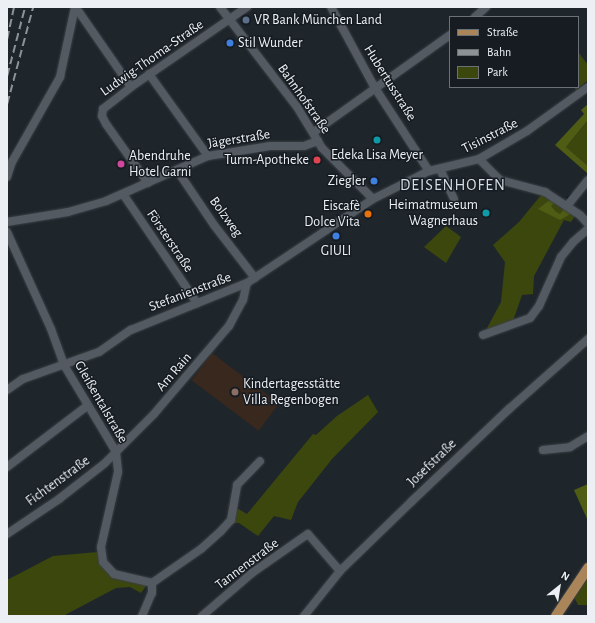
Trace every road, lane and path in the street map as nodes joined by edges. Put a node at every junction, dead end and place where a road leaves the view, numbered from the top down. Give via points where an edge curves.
1 (220, 7) edge
2 (247, 7) edge
3 (331, 7) edge
4 (486, 7) edge
5 (75, 9) edge
6 (476, 16) edge
7 (229, 20) junction
8 (449, 36) edge
9 (149, 74) junction
10 (131, 86) junction
11 (588, 87) edge
12 (375, 88) junction
13 (314, 132) junction
14 (318, 141) junction
15 (208, 156) junction
16 (479, 159) junction
17 (440, 169) junction
18 (177, 170) junction
19 (429, 171) junction
20 (7, 177) edge
21 (588, 180) edge
22 (148, 183) junction
23 (123, 194) junction
24 (373, 199) junction
25 (454, 199) dead end
26 (567, 206) junction
27 (7, 222) edge
28 (588, 224) edge
29 (588, 229) edge
30 (7, 232) edge
31 (255, 278) junction
32 (247, 283) junction
33 (231, 291) junction
34 (243, 300) junction
35 (196, 303) junction
36 (483, 335) dead end
37 (588, 339) edge
38 (64, 365) junction
39 (7, 390) edge
40 (87, 406) junction
41 (588, 436) edge
42 (543, 450) dead end
43 (116, 452) junction
44 (260, 461) dead end
45 (106, 463) junction
46 (7, 467) edge
47 (118, 472) junction
48 (7, 534) edge
49 (588, 568) edge
50 (340, 571) junction
51 (152, 583) junction
52 (142, 616) edge
53 (202, 616) edge
54 (304, 616) edge
55 (556, 616) edge

1 - 7 street, Bahnhofstraße
2 - 7 street, Ludwig-Thoma-Straße
3 - 12 street, Hubertusstraße
4 - 6 street
5 - 10 street
5 - 20 street via 60,77 12,162
7 - 9 street, Ludwig-Thoma-Straße
7 - 13 street, Bahnhofstraße
8 - 12 street
9 - 10 street, Ludwig-Thoma-Straße
9 - 15 street
10 - 22 street, Ludwig-Thoma-Straße via 107,105 102,116
11 - 16 street, Tisinstraße via 528,131
12 - 13 street
12 - 19 street, Hubertusstraße
13 - 14 street, Bahnhofstraße
14 - 15 street, Jägerstraße via 304,146 270,146
14 - 24 street, Bahnhofstraße
15 - 18 street, Jägerstraße
16 - 17 street, Tisinstraße
16 - 26 street via 488,171 500,180 538,189
17 - 19 street, Tisinstraße
17 - 25 street
18 - 22 street, Jägerstraße
18 - 31 street, Bolzweg via 214,225
19 - 24 street, Tisinstraße
21 - 26 street
22 - 23 street, Jägerstraße
23 - 27 street, Jägerstraße via 68,212
23 - 35 street, Försterstraße
24 - 31 street, Stefanienstraße
26 - 28 street
29 - 36 street via 561,257 539,306 530,318
30 - 38 street, Gleißentalstraße via 51,329
31 - 32 street, Stefanienstraße
32 - 33 street, Stefanienstraße
32 - 34 street, Am Rain
33 - 34 street
33 - 35 street, Stefanienstraße
34 - 43 street, Am Rain via 229,326 203,358 154,414
35 - 38 street, Stefanienstraße via 131,330 99,352
37 - 50 street, Josefstraße via 504,413
38 - 39 street, Stefanienstraße via 23,379
38 - 40 street, Gleißentalstraße
40 - 43 street, Gleißentalstraße
40 - 46 street
41 - 42 street via 570,447
43 - 45 street, Fichtenstraße
43 - 47 street, Gleißentalstraße
44 - 51 street via 237,485 231,520 201,549
45 - 47 street, Fichtenstraße
45 - 48 street, Fichtenstraße
47 - 51 street, Gleißentalstraße via 101,555 108,569 114,574
49 - 55 main road
50 - 53 street, Tannenstraße via 308,534 252,573
50 - 54 street, Josefstraße
51 - 52 street via 152,593

